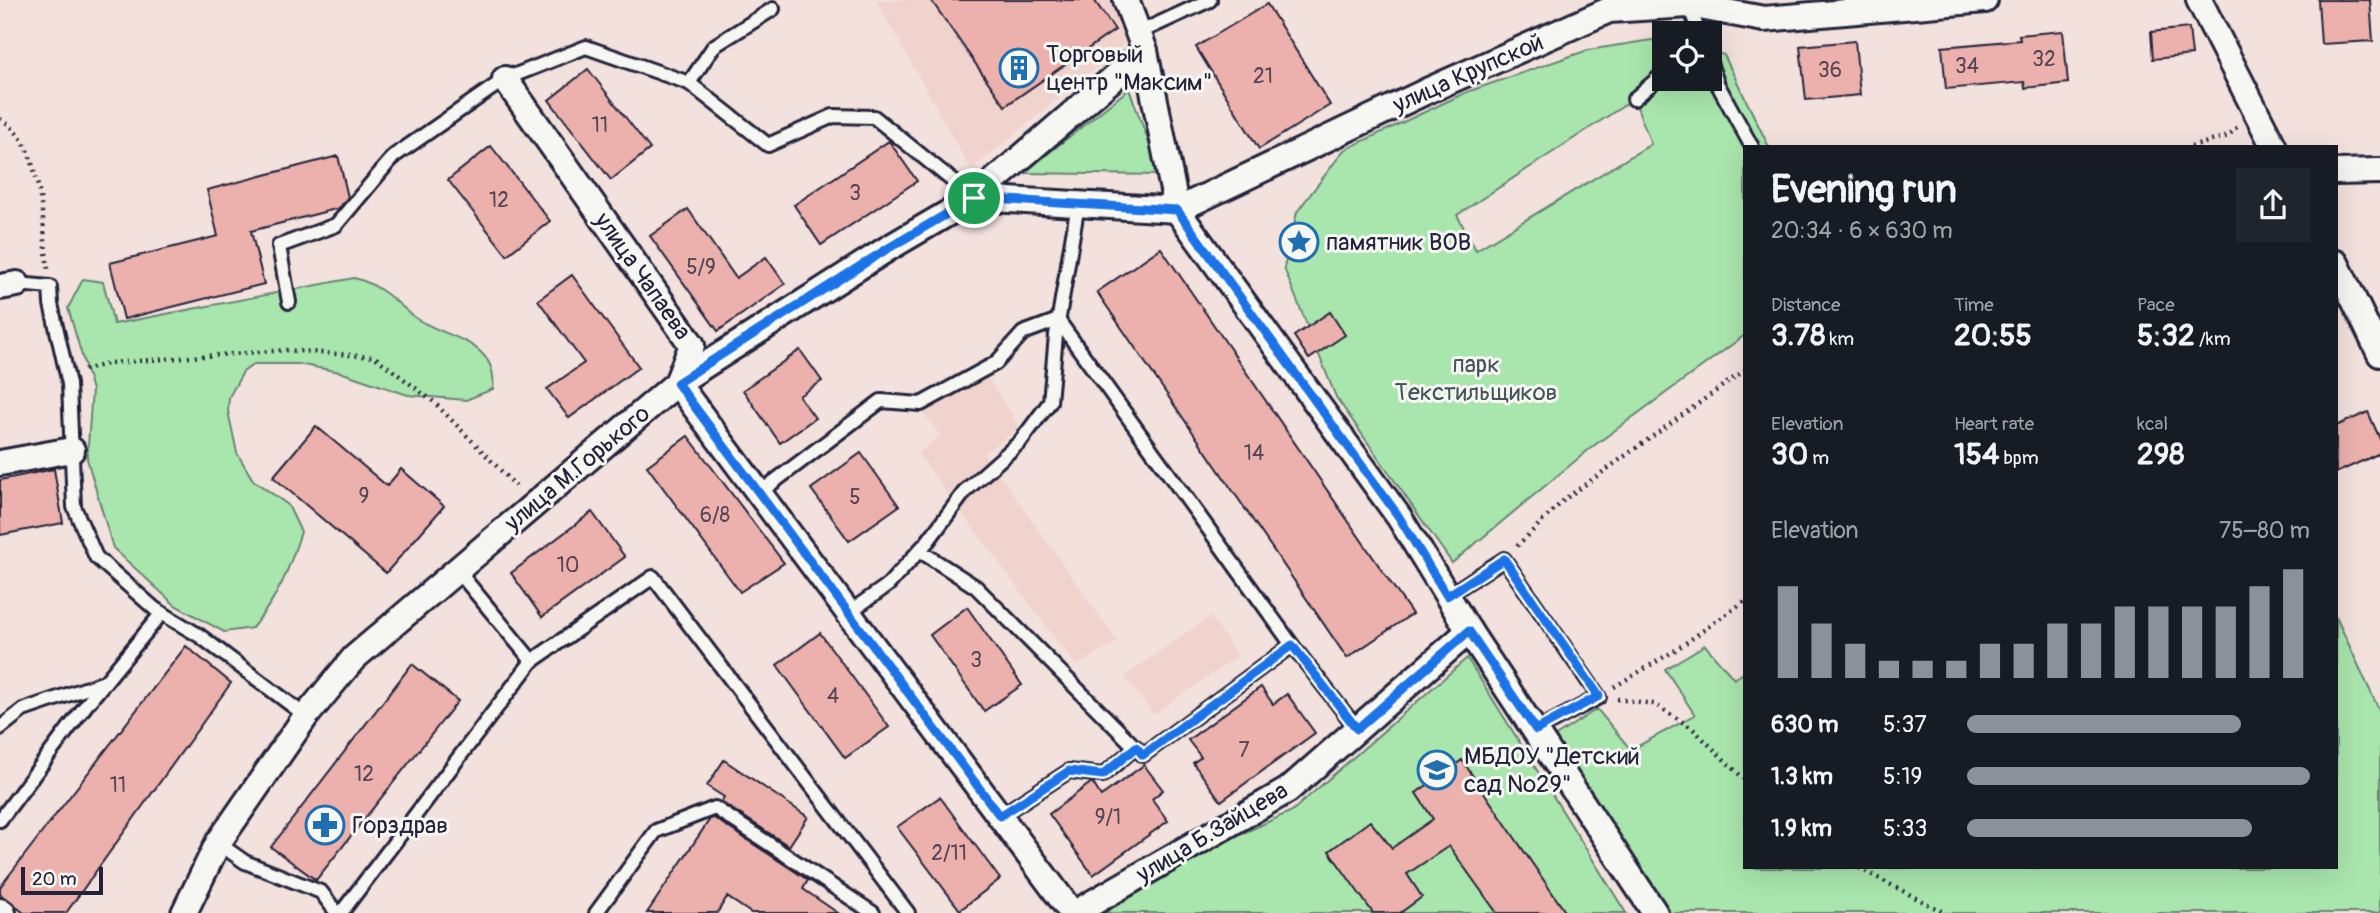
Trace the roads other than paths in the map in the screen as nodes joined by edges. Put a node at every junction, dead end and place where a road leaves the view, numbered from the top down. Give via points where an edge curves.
1 (1126, 0) edge
2 (1210, 0) edge
3 (1985, 0) edge
4 (2199, 0) edge
5 (1689, 5) junction
6 (773, 9) dead end
7 (1695, 21) edge
8 (1141, 42) junction
9 (505, 79) junction
10 (689, 83) junction
11 (1652, 83) edge
12 (1721, 91) edge
13 (1634, 99) dead end
14 (1751, 145) edge
15 (2273, 145) edge
16 (2380, 171) edge
17 (2338, 172) edge
18 (974, 198) junction
19 (1078, 204) junction
20 (1177, 210) junction
21 (2338, 267) edge
22 (8, 285) edge
23 (2351, 290) junction
24 (289, 302) dead end
25 (2380, 318) edge
26 (1058, 320) junction
27 (2380, 354) edge
28 (677, 383) junction
29 (72, 450) junction
30 (0, 463) edge
31 (759, 493) junction
32 (920, 551) junction
33 (457, 570) junction
34 (1447, 596) junction
35 (848, 613) junction
36 (161, 614) junction
37 (1469, 631) junction
38 (1292, 645) junction
39 (532, 661) junction
40 (106, 682) junction
41 (306, 716) junction
42 (0, 728) edge
43 (1357, 729) junction
44 (1536, 730) junction
45 (1136, 747) junction
46 (1000, 816) junction
47 (0, 820) edge
48 (218, 843) junction
49 (184, 913) edge
50 (339, 913) edge
51 (596, 913) edge
52 (873, 913) edge
53 (908, 913) edge
54 (1073, 913) edge
55 (1655, 913) edge

1 - 8 street
2 - 8 lane
3 - 5 street, улица Крупской via 1764,19
4 - 15 street
5 - 7 lane
5 - 20 street, улица Крупской via 1609,10
6 - 10 lane via 714,46
8 - 18 street, улица М.Горького
8 - 20 street
9 - 10 lane via 586,47
9 - 24 lane via 394,156 336,225 279,246
9 - 28 street, улица Чапаева via 692,345
10 - 18 lane via 768,145 833,116 874,117
11 - 13 lane
12 - 14 lane
16 - 17 street
18 - 19 street
18 - 28 street, улица М.Горького
19 - 20 street
19 - 26 lane
20 - 34 street via 1399,517
21 - 23 street
22 - 29 lane via 50,287 67,374
23 - 25 street
23 - 27 street
26 - 31 lane via 1023,334 996,363 921,404 881,401
26 - 32 lane via 1050,402 1020,442 966,490
26 - 38 lane
28 - 31 street
28 - 33 street, улица М.Горького
29 - 30 street
29 - 36 lane via 74,507 96,557
31 - 35 street
32 - 35 lane via 888,585
32 - 45 lane via 976,587
33 - 39 lane
33 - 41 street, улица М.Горького via 354,657
34 - 37 street
34 - 44 lane via 1504,559 1599,696
35 - 46 street
36 - 40 lane
36 - 41 lane via 200,636
37 - 43 street, улица Б.Зайцева
37 - 44 street
38 - 43 lane
38 - 45 lane via 1143,755
39 - 50 lane
39 - 53 lane via 653,577
40 - 42 lane via 23,710
40 - 47 lane
41 - 48 street, улица М.Горького
43 - 54 street, улица Б.Зайцева via 1287,790
44 - 55 street
45 - 46 lane via 1103,775 1069,771
46 - 54 street
48 - 49 street, улица М.Горького
48 - 50 lane via 245,862 321,892
51 - 52 lane via 656,831 715,808

